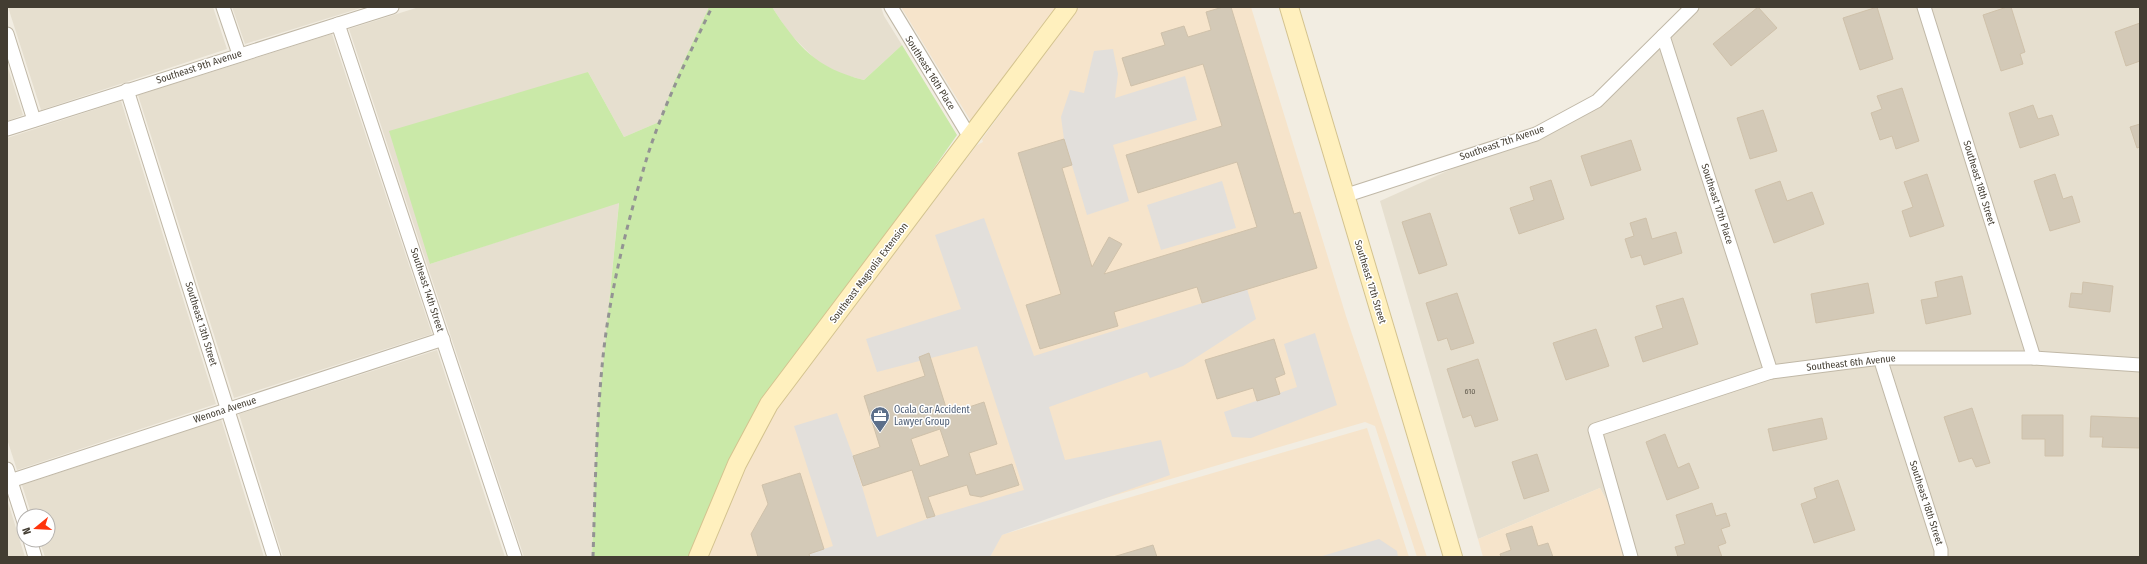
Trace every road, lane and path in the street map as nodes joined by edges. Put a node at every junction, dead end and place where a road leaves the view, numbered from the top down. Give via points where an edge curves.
1 (223, 7) edge
2 (392, 7) edge
3 (891, 7) edge
4 (1068, 7) edge
5 (1289, 7) edge
6 (1692, 7) edge
7 (1924, 7) edge
8 (338, 24) junction
9 (7, 34) edge
10 (1663, 36) junction
11 (239, 54) junction
12 (127, 90) junction
13 (34, 120) junction
14 (7, 129) edge
15 (971, 139) junction
16 (1344, 196) junction
17 (443, 339) junction
18 (1880, 358) junction
19 (2034, 358) junction
20 (2140, 365) edge
21 (1772, 372) junction
22 (227, 409) junction
23 (8, 477) edge
24 (19, 508) edge
25 (274, 557) edge
26 (515, 557) edge
27 (698, 557) edge
28 (1453, 557) edge
29 (1631, 557) edge
30 (1941, 557) edge

1 - 11 street
2 - 8 street, Southeast 9th Avenue
3 - 15 street, Southeast 16th Place
4 - 15 main road, Southeast Magnolia Extension
5 - 16 main road, Southeast 17th Street
6 - 10 street, Southeast 7th Avenue
7 - 19 street, Southeast 18th Street
8 - 11 street, Southeast 9th Avenue
8 - 17 street, Southeast 14th Street
9 - 13 street
10 - 16 street, Southeast 7th Avenue via 1597,101 1536,134
10 - 21 street, Southeast 17th Place
11 - 12 street, Southeast 9th Avenue
12 - 13 street, Southeast 9th Avenue
12 - 22 street, Southeast 13th Street
13 - 14 street, Southeast 9th Avenue
15 - 27 main road, Southeast Magnolia Extension via 769,404 737,464
16 - 28 main road, Southeast 17th Street
17 - 22 street, Wenona Avenue
17 - 26 street, Southeast 14th Street
18 - 19 street, Southeast 6th Avenue
18 - 21 street, Southeast 6th Avenue
18 - 30 street, Southeast 18th Street via 1941,550
19 - 20 street, Southeast 6th Avenue
21 - 29 street, Southeast 6th Avenue via 1595,430
22 - 23 street, Wenona Avenue
22 - 25 street, Southeast 13th Street
23 - 24 street

